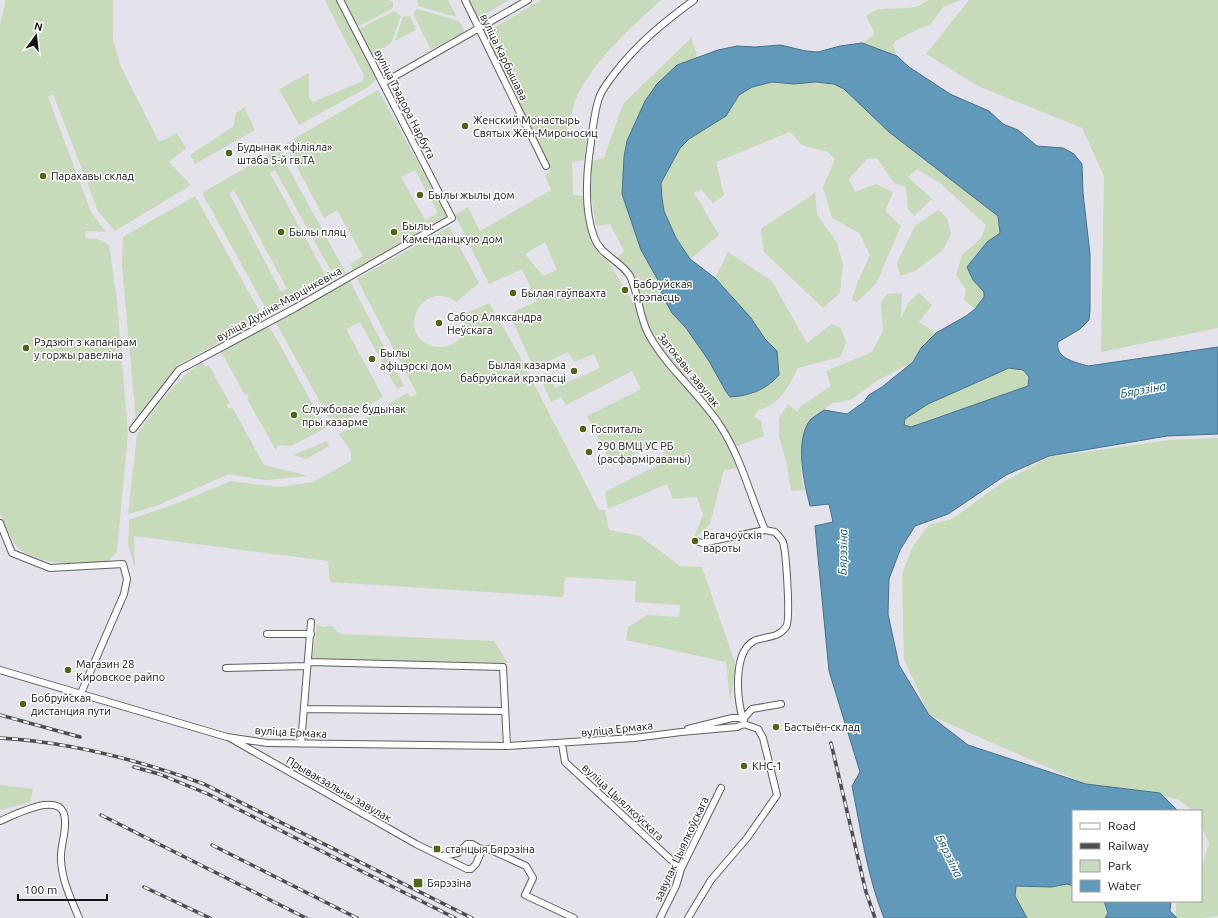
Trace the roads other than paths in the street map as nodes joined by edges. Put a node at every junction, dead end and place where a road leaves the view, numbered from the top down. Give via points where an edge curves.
1 (340, 0) edge
2 (465, 0) edge
3 (528, 0) edge
4 (694, 0) edge
5 (479, 28) junction
6 (383, 83) junction
7 (546, 166) dead end
8 (452, 218) joint
9 (133, 429) dead end
10 (0, 523) edge
11 (765, 530) junction
12 (696, 541) dead end
13 (311, 622) dead end
14 (267, 634) dead end
15 (310, 634) junction
16 (308, 664) junction
17 (226, 668) dead end
18 (0, 670) edge
19 (81, 693) junction
20 (781, 704) dead end
21 (304, 709) junction
22 (505, 711) junction
23 (743, 721) junction
24 (227, 737) junction
25 (301, 744) junction
26 (562, 744) junction
27 (507, 746) junction
28 (721, 788) dead end
29 (0, 820) edge
30 (482, 850) junction
31 (442, 856) junction
32 (681, 870) junction
33 (79, 918) edge
34 (574, 918) edge
35 (660, 918) edge
36 (688, 918) edge

1 - 6 street, вуліца Тэадора Нарбута
2 - 5 street, вуліца Карбышава
3 - 5 street
4 - 11 street, Затокавы завулак via 642,41 602,92 591,140 588,201 595,239 629,275 652,341 710,412 726,436 742,469
5 - 6 street
5 - 7 street, вуліца Карбышава
6 - 8 street, вуліца Тэадора Нарбута
8 - 9 street, вуліца Дуніна-Марцінкевіча via 295,308 179,370
10 - 19 street via 12,552 50,568 123,564 127,579 124,594
11 - 12 street via 702,543
11 - 23 street via 776,532 783,542 788,618 785,628 779,634 758,640 745,649 740,664 738,692
13 - 15 street
14 - 15 street
15 - 16 street
16 - 17 street
16 - 21 street
16 - 22 street via 503,667
18 - 19 street, вуліца Ермака
19 - 24 street, вуліца Ермака
20 - 23 street via 752,709
21 - 22 street
21 - 25 street
22 - 27 street
23 - 26 street, вуліца Ермака via 737,727
23 - 36 street via 758,729 763,738 777,795 747,838 711,880
24 - 25 street, вуліца Ермака via 267,743
24 - 31 street, Прывакзальны завулак via 416,844
25 - 27 street, вуліца Ермака
26 - 27 street, вуліца Ермака
26 - 32 street, вуліца Цыялкоўскага via 565,762
28 - 32 street, завулак Цыялкоўскага
29 - 33 street via 37,807 54,804 62,808 66,823 60,858 62,876
30 - 31 street via 467,844 458,853
30 - 31 street, Прывакзальны завулак via 471,869
30 - 34 street via 489,849 526,866 533,878 525,895
32 - 35 street, завулак Цыялкоўскага

